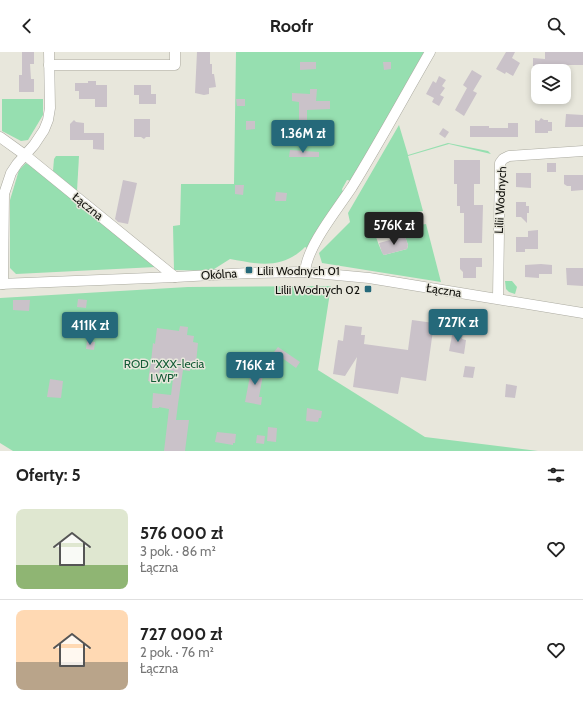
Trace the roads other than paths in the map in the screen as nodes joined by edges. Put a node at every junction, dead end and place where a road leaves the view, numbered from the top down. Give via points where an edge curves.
1 (49, 52) edge
2 (175, 52) edge
3 (430, 52) edge
4 (49, 65) junction
5 (0, 137) edge
6 (583, 151) edge
7 (25, 155) junction
8 (305, 272) junction
9 (175, 277) junction
10 (2, 284) edge
11 (498, 298) junction
12 (583, 313) edge

1 - 4 street
2 - 4 street via 175,65
3 - 8 street via 352,187 310,251
4 - 7 street via 48,120 40,136
5 - 7 street, Łączna
6 - 11 street, Lilii Wodnych via 509,156 501,162
7 - 9 street, Łączna
7 - 10 street via 11,173 4,194
8 - 9 street, Okólna via 249,272
8 - 11 street, Łączna via 369,278
9 - 10 street, Okólna
11 - 12 street, Łączna

